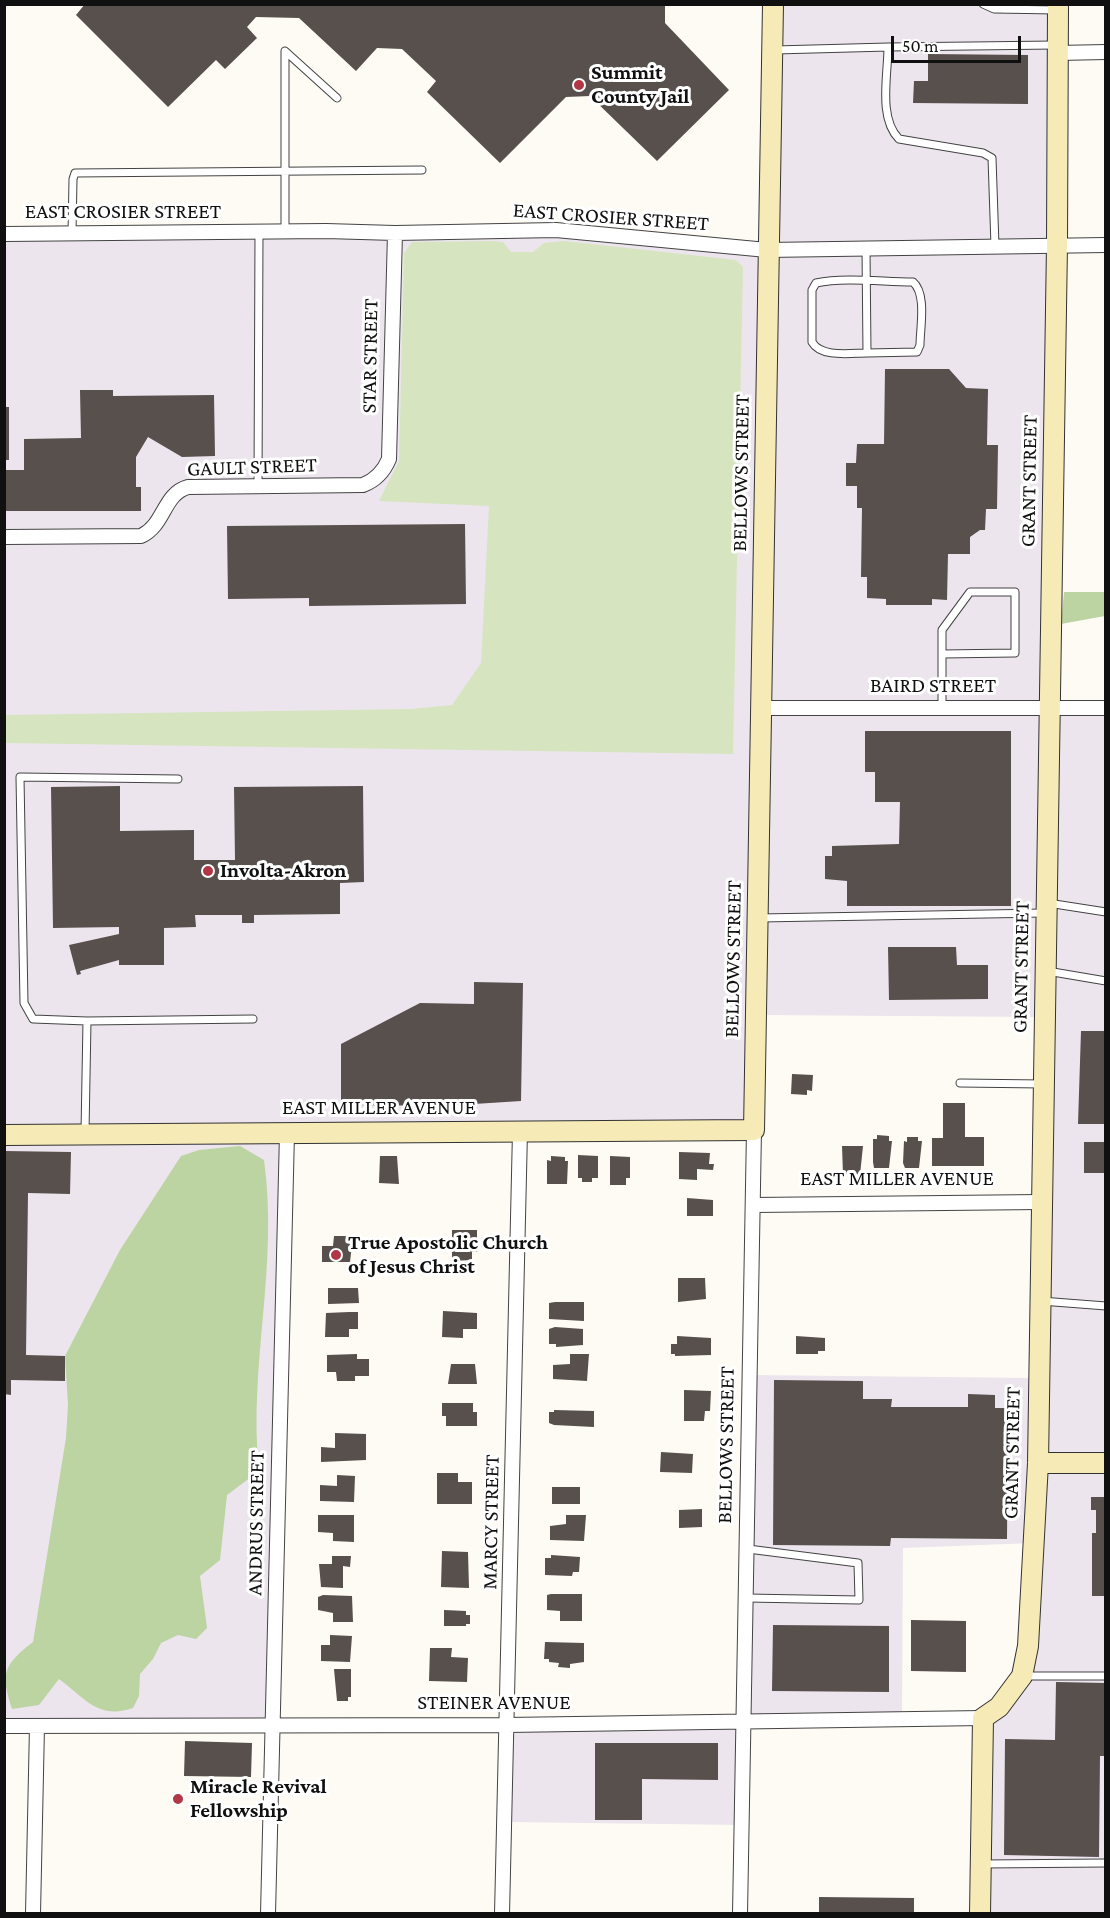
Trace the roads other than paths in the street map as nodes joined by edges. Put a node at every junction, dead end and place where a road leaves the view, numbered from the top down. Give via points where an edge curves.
1 (773, 4) edge
2 (983, 4) edge
3 (1058, 7) edge
4 (888, 48) junction
5 (1058, 49) junction
6 (772, 50) junction
7 (1106, 52) edge
8 (337, 98) dead end
9 (285, 170) junction
10 (422, 170) dead end
11 (285, 231) junction
12 (259, 232) junction
13 (72, 233) junction
14 (395, 233) junction
15 (4, 234) edge
16 (1057, 245) junction
17 (1106, 245) edge
18 (995, 246) junction
19 (866, 249) junction
20 (767, 250) junction
21 (866, 282) junction
22 (867, 353) junction
23 (378, 476) joint
24 (258, 486) junction
25 (4, 537) edge
26 (942, 654) junction
27 (942, 707) junction
28 (761, 708) junction
29 (1050, 708) junction
30 (1106, 708) edge
31 (178, 778) dead end
32 (1046, 908) junction
33 (1106, 912) edge
34 (758, 918) junction
35 (1045, 970) junction
36 (1106, 981) edge
37 (253, 1018) dead end
38 (87, 1022) junction
39 (960, 1083) dead end
40 (1043, 1084) junction
41 (754, 1130) junction
42 (520, 1131) junction
43 (287, 1133) junction
44 (85, 1134) junction
45 (4, 1135) edge
46 (1040, 1202) junction
47 (754, 1205) junction
48 (1039, 1301) junction
49 (1106, 1306) edge
50 (1038, 1462) junction
51 (1106, 1462) edge
52 (748, 1549) junction
53 (747, 1598) junction
54 (1022, 1676) junction
55 (1106, 1676) edge
56 (983, 1718) junction
57 (744, 1720) junction
58 (272, 1724) junction
59 (36, 1725) junction
60 (507, 1725) junction
61 (4, 1726) edge
62 (1106, 1863) edge
63 (981, 1864) junction
64 (33, 1914) edge
65 (268, 1914) edge
66 (502, 1914) edge
67 (740, 1914) edge
68 (980, 1914) edge

1 - 6 street, BELLOWS STREET
2 - 3 lane via 994,9
3 - 5 street, GRANT STREET
4 - 5 lane
4 - 6 lane
4 - 18 lane via 890,130 899,139 983,153 992,158
5 - 7 street
5 - 16 street, GRANT STREET
6 - 20 street, BELLOWS STREET
8 - 9 lane via 285,51
9 - 10 lane
9 - 11 lane
9 - 13 lane via 75,173
11 - 12 street, EAST CROSIER STREET
11 - 14 street, EAST CROSIER STREET
12 - 13 street, EAST CROSIER STREET
12 - 24 lane
13 - 15 street, EAST CROSIER STREET
14 - 20 street, EAST CROSIER STREET via 556,230
14 - 23 street, STAR STREET via 389,459
16 - 17 street, EAST CROSIER STREET
16 - 18 street, EAST CROSIER STREET
16 - 29 street, GRANT STREET
18 - 19 street, EAST CROSIER STREET
19 - 20 street, EAST CROSIER STREET
19 - 21 lane
20 - 28 street, BELLOWS STREET
21 - 22 lane
21 - 22 lane via 816,284 812,290 812,342 825,352
21 - 22 lane via 913,282 921,296 917,352
23 - 24 street, GAULT STREET via 363,484
24 - 25 street, GAULT STREET via 181,489 171,496 159,523 141,536
26 - 26 lane via 942,630 970,592 1015,592 1015,653
26 - 27 lane
27 - 28 street, BAIRD STREET
27 - 29 street, BAIRD STREET
28 - 34 street, BELLOWS STREET
29 - 30 street, BAIRD STREET
29 - 32 street, GRANT STREET
31 - 38 lane via 20,777 24,1003 33,1019
32 - 33 lane
32 - 34 lane
32 - 35 street, GRANT STREET
34 - 41 street, BELLOWS STREET
35 - 36 lane
35 - 40 street, GRANT STREET
37 - 38 lane
38 - 44 lane
39 - 40 lane
40 - 46 street, GRANT STREET
41 - 42 street, EAST MILLER AVENUE
41 - 47 street, BELLOWS STREET
42 - 43 street, EAST MILLER AVENUE
42 - 60 street, MARCY STREET
43 - 44 street, EAST MILLER AVENUE
43 - 58 street, ANDRUS STREET
44 - 45 street, EAST MILLER AVENUE
46 - 47 street, EAST MILLER AVENUE
46 - 48 street, GRANT STREET
47 - 52 street, BELLOWS STREET
48 - 49 lane
48 - 50 street, GRANT STREET
50 - 51 street
50 - 54 street, GRANT STREET via 1028,1646
52 - 53 street, BELLOWS STREET
52 - 53 lane via 858,1563 859,1600
53 - 57 street, BELLOWS STREET
54 - 55 lane
54 - 56 street, GRANT STREET via 999,1707
56 - 57 street, STEINER AVENUE
56 - 63 street
57 - 60 street, STEINER AVENUE
57 - 67 street, BELLOWS STREET
58 - 59 street, STEINER AVENUE
58 - 60 street, STEINER AVENUE
58 - 65 street, ANDRUS STREET
59 - 61 street, STEINER AVENUE
59 - 64 street
60 - 66 street, MARCY STREET
62 - 63 lane
63 - 68 street

